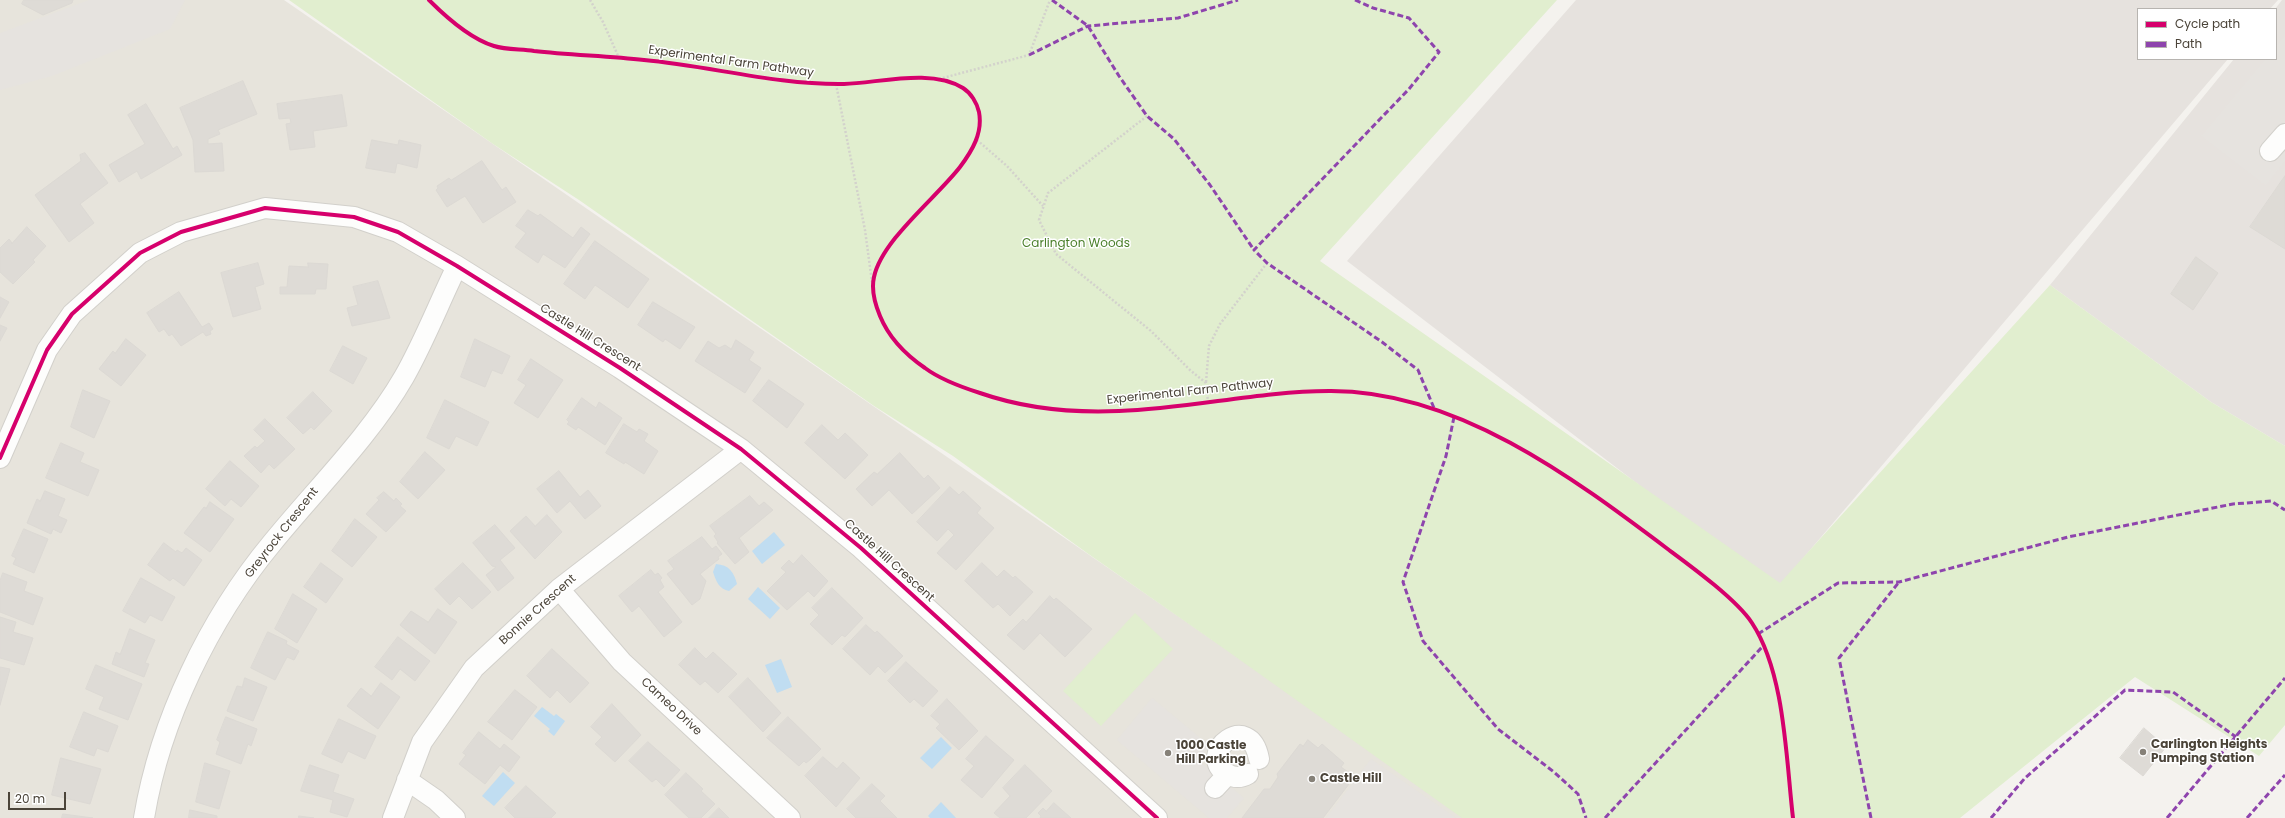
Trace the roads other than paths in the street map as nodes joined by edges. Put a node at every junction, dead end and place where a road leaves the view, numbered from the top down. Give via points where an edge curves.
1 (2285, 134) edge
2 (2270, 151) dead end
3 (456, 266) junction
4 (741, 449) junction
5 (0, 458) edge
6 (559, 589) junction
7 (407, 780) junction
8 (1222, 781) joint
9 (144, 818) edge
10 (393, 818) edge
11 (455, 818) edge
12 (790, 818) edge
13 (1156, 818) edge

1 - 2 street
3 - 4 street, Castle Hill Crescent via 620,368
3 - 5 street, Castle Hill Crescent via 398,232 354,217 265,208 181,232 140,253 72,314 47,350
3 - 9 street, Greyrock Crescent via 404,377 373,421 270,545 220,617 179,697 150,782
4 - 6 street, Bonnie Crescent
4 - 13 street, Castle Hill Crescent via 861,548
6 - 7 street, Bonnie Crescent via 474,668 422,742
6 - 12 street, Cameo Drive via 622,662
7 - 10 street, Bonnie Crescent
7 - 11 street via 436,800
8 - 8 street via 1218,755 1223,742 1228,738 1248,738 1257,748 1254,767 1238,777

